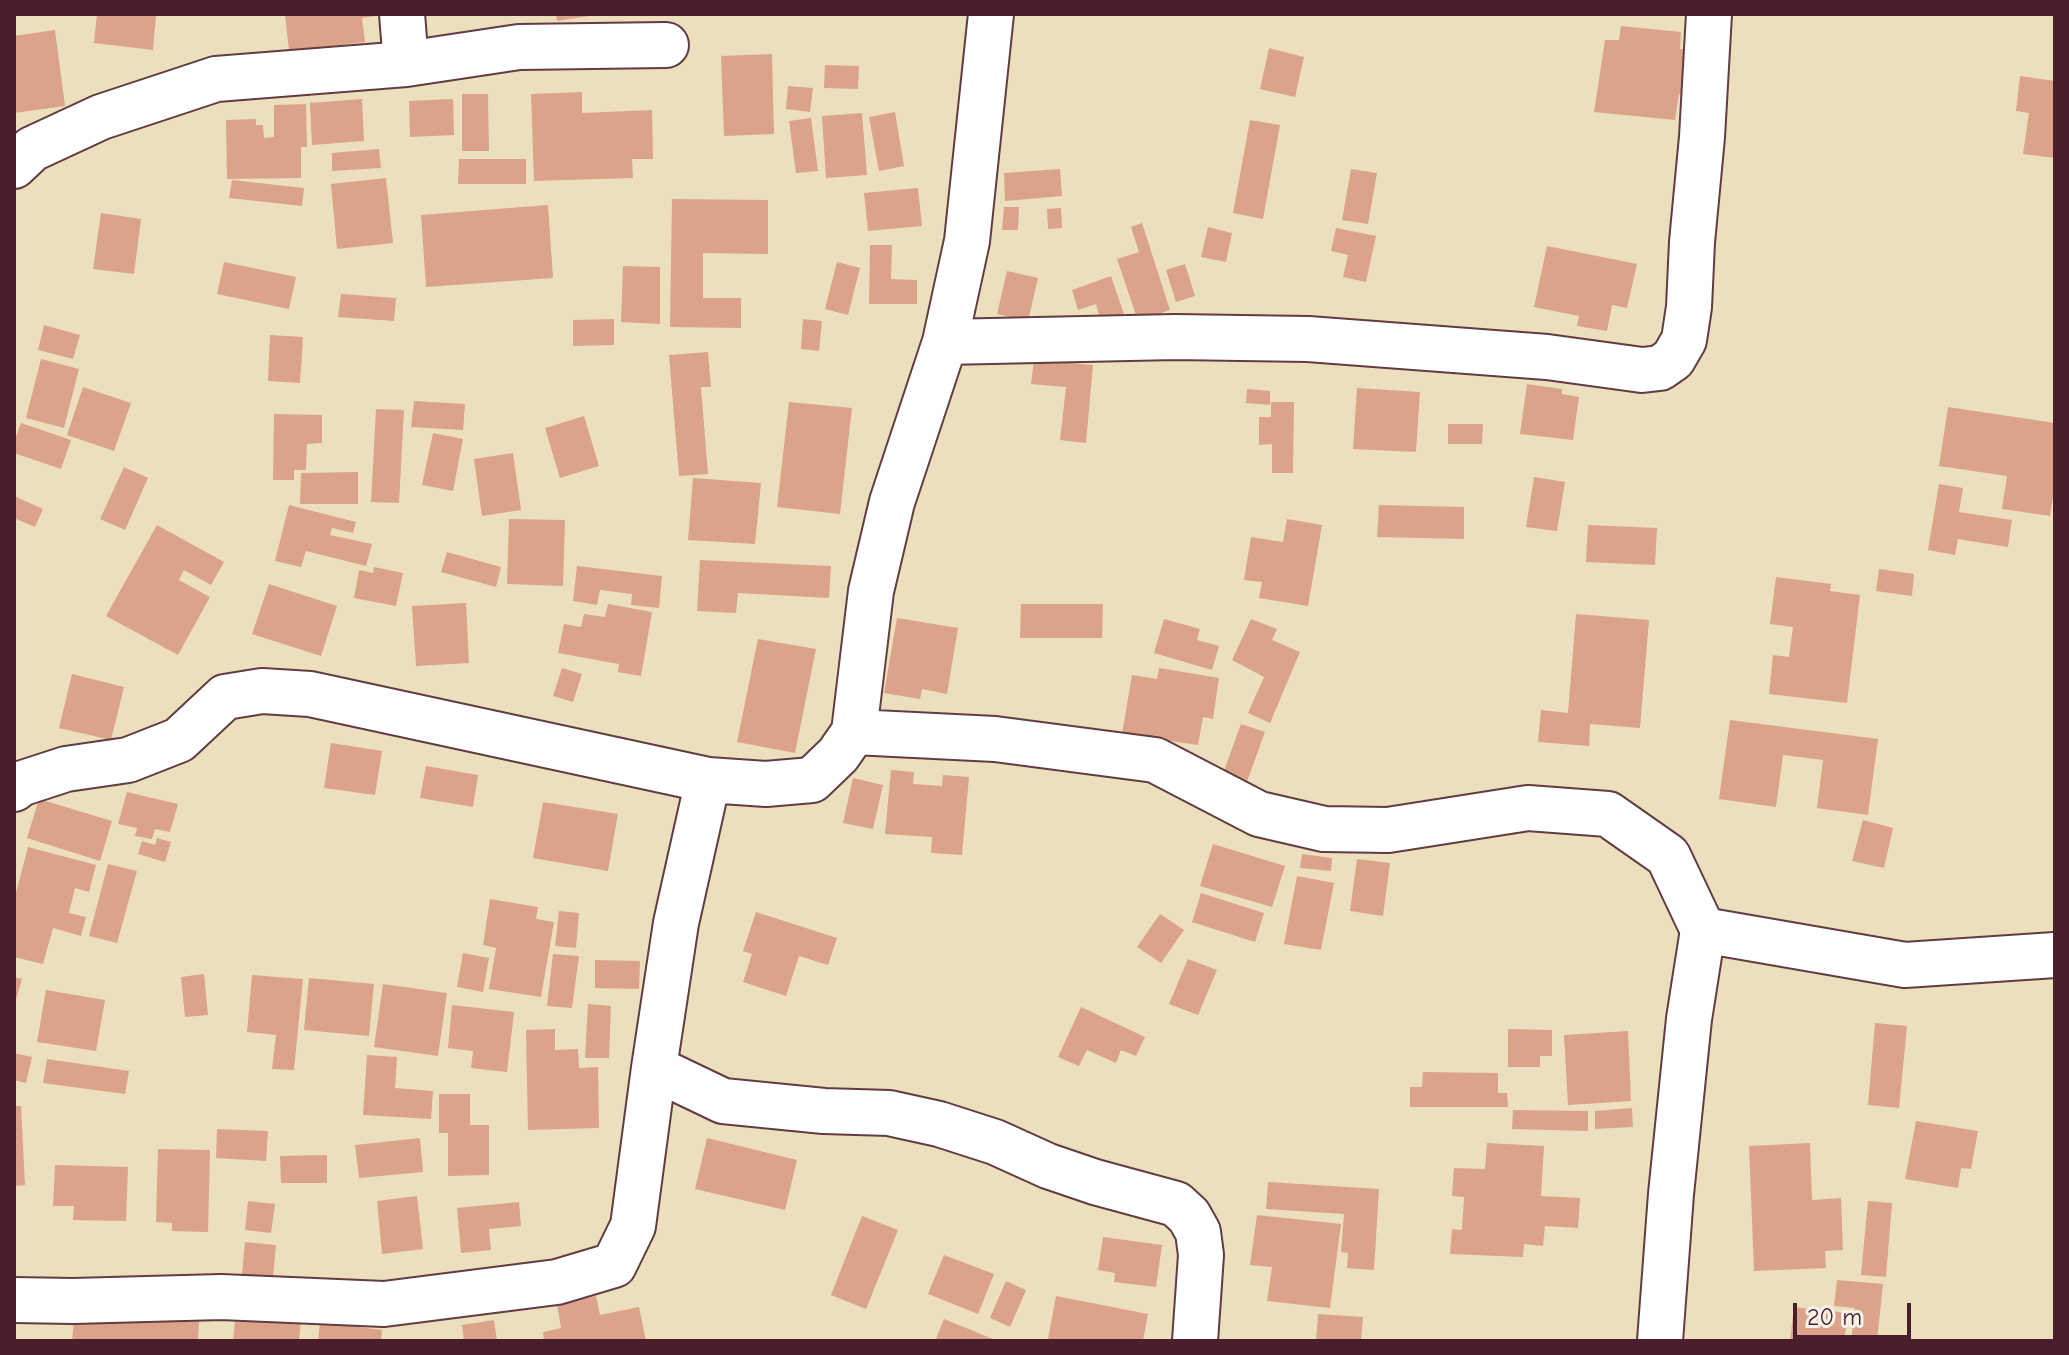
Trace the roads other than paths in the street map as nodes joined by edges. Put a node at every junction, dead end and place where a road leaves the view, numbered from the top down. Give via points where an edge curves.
1 (402, 14) edge
2 (991, 14) edge
3 (1709, 14) edge
4 (666, 45) dead end
5 (406, 64) junction
6 (14, 166) edge
7 (945, 342) junction
8 (854, 732) junction
9 (708, 780) junction
10 (14, 789) edge
11 (1703, 930) junction
12 (2055, 955) edge
13 (654, 1068) junction
14 (14, 1300) edge
15 (1195, 1341) edge
16 (1660, 1341) edge

1 - 5 street
2 - 7 street via 967,241
3 - 7 street via 1689,307 1684,340 1673,359 1660,368 1308,339
4 - 5 street via 519,47
5 - 6 street via 216,79 101,117 32,149
7 - 8 street via 888,516 871,591
8 - 9 street via 812,780
8 - 11 street via 995,739 1155,760 1259,814 1324,829 1388,830 1528,808 1608,814 1668,856
9 - 10 street via 310,694 262,691 225,697 179,740 128,760 66,769
9 - 13 street via 676,923
11 - 12 street via 1905,965
11 - 16 street via 1689,1019
13 - 14 street via 633,1226 614,1265 557,1282 384,1304 221,1297
13 - 15 street via 723,1101 889,1113 939,1124 1095,1182 1176,1204 1198,1232

